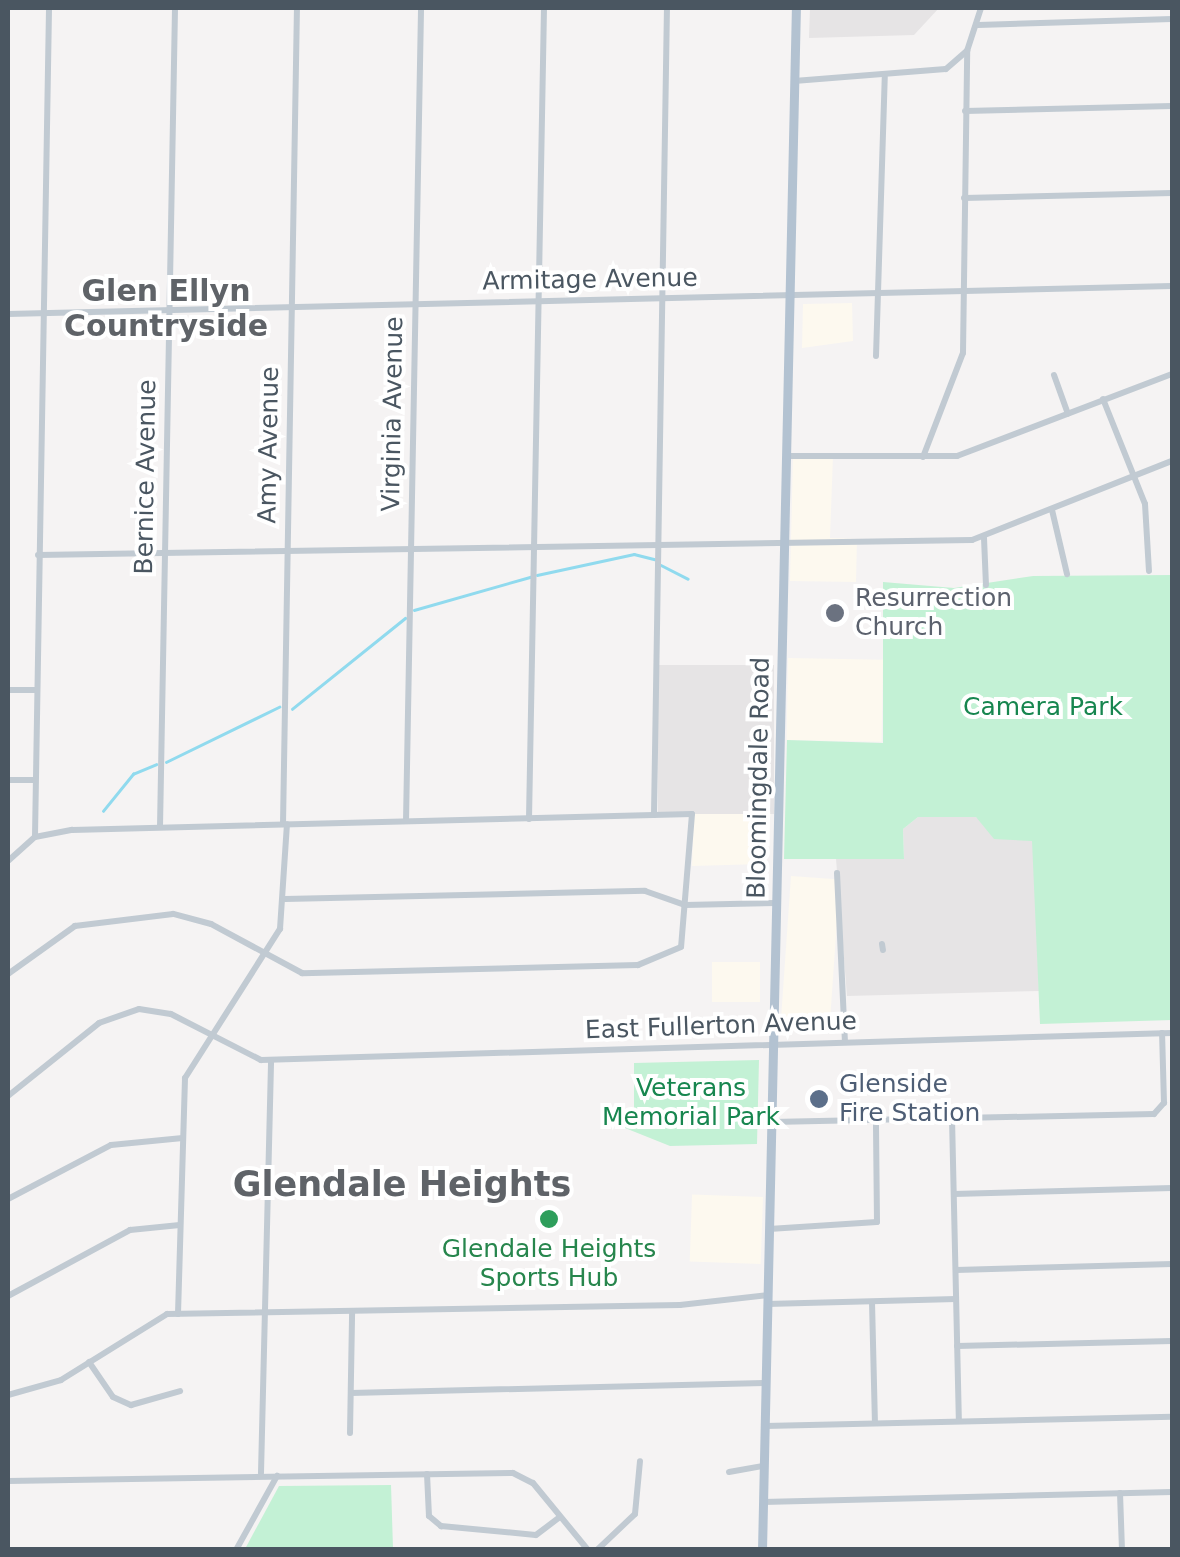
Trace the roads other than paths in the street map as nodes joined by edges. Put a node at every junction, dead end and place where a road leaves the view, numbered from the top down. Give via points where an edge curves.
1 (49, 8) edge
2 (175, 8) edge
3 (298, 8) edge
4 (421, 8) edge
5 (544, 8) edge
6 (667, 8) edge
7 (796, 8) edge
8 (981, 8) edge
9 (1172, 19) edge
10 (978, 25) junction
11 (967, 51) junction
12 (885, 77) junction
13 (794, 81) junction
14 (1172, 106) edge
15 (966, 112) junction
16 (1172, 193) edge
17 (964, 198) junction
18 (1172, 286) edge
19 (962, 291) junction
20 (880, 294) junction
21 (789, 296) junction
22 (661, 298) junction
23 (538, 301) junction
24 (415, 305) junction
25 (292, 308) junction
26 (169, 311) junction
27 (8, 314) edge
28 (42, 314) junction
29 (876, 356) dead end
30 (1172, 374) edge
31 (1054, 375) dead end
32 (1104, 399) junction
33 (1068, 414) junction
34 (786, 456) junction
35 (923, 457) junction
36 (1172, 461) edge
37 (1136, 476) junction
38 (1052, 510) junction
39 (784, 538) junction
40 (984, 538) junction
41 (659, 542) junction
42 (534, 544) junction
43 (411, 546) junction
44 (287, 549) junction
45 (164, 552) junction
46 (38, 554) junction
47 (1149, 572) dead end
48 (1068, 574) dead end
49 (986, 585) dead end
50 (8, 690) edge
51 (36, 690) junction
52 (8, 780) edge
53 (34, 780) junction
54 (654, 816) junction
55 (529, 819) junction
56 (406, 822) junction
57 (285, 824) junction
58 (160, 827) junction
59 (35, 837) junction
60 (8, 862) edge
61 (836, 873) dead end
62 (285, 899) junction
63 (776, 903) junction
64 (686, 905) junction
65 (262, 957) junction
66 (8, 974) edge
67 (1172, 1033) edge
68 (1162, 1034) junction
69 (209, 1035) junction
70 (844, 1042) junction
71 (773, 1046) junction
72 (271, 1060) junction
73 (8, 1096) edge
74 (952, 1118) junction
75 (876, 1120) junction
76 (772, 1122) junction
77 (182, 1138) junction
78 (1172, 1188) edge
79 (954, 1194) junction
80 (8, 1199) edge
81 (180, 1225) junction
82 (769, 1229) junction
83 (1172, 1264) edge
84 (956, 1270) junction
85 (8, 1296) edge
86 (768, 1299) junction
87 (956, 1299) junction
88 (872, 1302) junction
89 (178, 1314) junction
90 (352, 1314) junction
91 (265, 1316) junction
92 (1172, 1340) edge
93 (958, 1346) junction
94 (89, 1362) junction
95 (766, 1383) junction
96 (180, 1390) dead end
97 (351, 1393) junction
98 (8, 1395) edge
99 (1172, 1416) edge
100 (959, 1422) junction
101 (875, 1423) junction
102 (764, 1426) junction
103 (350, 1434) dead end
104 (640, 1461) dead end
105 (764, 1466) junction
106 (729, 1472) dead end
107 (262, 1474) junction
108 (427, 1474) junction
109 (277, 1476) junction
110 (8, 1481) edge
111 (1172, 1492) edge
112 (1120, 1493) junction
113 (763, 1502) junction
114 (560, 1518) junction
115 (236, 1550) edge
116 (588, 1550) edge
117 (597, 1550) edge
118 (762, 1550) edge
119 (1122, 1550) edge

1 - 28 street
2 - 26 street, Bernice Avenue
3 - 25 street, Amy Avenue
4 - 24 street, Virginia Avenue
5 - 23 street
6 - 22 street
7 - 13 main road, Bloomingdale Road
8 - 10 street
9 - 10 street
10 - 11 street
11 - 12 street via 946,70
11 - 15 street
12 - 13 street
12 - 20 street
13 - 21 main road, Bloomingdale Road
14 - 15 street
15 - 17 street
16 - 17 street
17 - 19 street
18 - 19 street, Armitage Avenue
19 - 20 street, Armitage Avenue
19 - 35 street via 962,363
20 - 21 street, Armitage Avenue
20 - 29 street
21 - 22 street, Armitage Avenue
21 - 34 main road, Bloomingdale Road
22 - 23 street, Armitage Avenue
22 - 41 street
23 - 24 street, Armitage Avenue
23 - 42 street
24 - 25 street, Armitage Avenue
24 - 43 street, Virginia Avenue
25 - 26 street, Armitage Avenue
25 - 44 street, Amy Avenue
26 - 28 street, Armitage Avenue
26 - 45 street, Bernice Avenue
27 - 28 street, Armitage Avenue
28 - 46 street
30 - 32 street
31 - 33 street
32 - 33 street
32 - 37 street
33 - 35 street via 964,454
34 - 35 street
34 - 39 main road, Bloomingdale Road
36 - 37 street
37 - 38 street
37 - 47 street
38 - 40 street
38 - 48 street
39 - 40 street
39 - 41 street
39 - 63 main road, Bloomingdale Road
40 - 49 street
41 - 42 street
41 - 54 street
42 - 43 street
42 - 55 street
43 - 44 street
43 - 56 street, Virginia Avenue
44 - 45 street
44 - 57 street, Amy Avenue
45 - 46 street
45 - 58 street, Bernice Avenue
46 - 51 street
50 - 51 street
51 - 53 street
52 - 53 street
53 - 59 street
54 - 55 street
54 - 64 street via 692,814
55 - 56 street
56 - 57 street
57 - 58 street
57 - 62 street, Amy Avenue
58 - 59 street
59 - 60 street
61 - 70 street
62 - 64 street via 646,891
62 - 65 street, Amy Avenue
63 - 64 street
63 - 71 main road, Bloomingdale Road
64 - 65 street via 681,946 638,965 302,973
65 - 66 street via 192,917 117,916 56,935
65 - 69 street, Amy Avenue
67 - 68 street, East Fullerton Avenue
68 - 70 street, East Fullerton Avenue
68 - 74 street via 1161,1110
69 - 72 street, East Fullerton Avenue via 244,1058
69 - 73 street, East Fullerton Avenue via 162,1011 129,1010
69 - 77 street, Amy Avenue via 185,1078
70 - 71 street, East Fullerton Avenue
71 - 72 street, East Fullerton Avenue
71 - 76 main road, Bloomingdale Road
72 - 91 street
74 - 75 street
74 - 79 street
75 - 76 street
75 - 82 street via 877,1222
76 - 82 main road, Bloomingdale Road
77 - 80 street via 111,1145
77 - 81 street, Amy Avenue
78 - 79 street
79 - 84 street
81 - 85 street via 130,1230
81 - 89 street, Amy Avenue
82 - 86 main road, Bloomingdale Road
83 - 84 street
84 - 87 street
86 - 88 street
86 - 90 street
86 - 95 main road, Bloomingdale Road
87 - 88 street
87 - 93 street
88 - 101 street
89 - 91 street
89 - 94 street
90 - 91 street
90 - 97 street
91 - 107 street
92 - 93 street
93 - 100 street
94 - 96 street via 112,1397 131,1405
94 - 98 street
95 - 97 street
95 - 102 main road, Bloomingdale Road
97 - 103 street
99 - 100 street
100 - 101 street
101 - 102 street
102 - 105 main road, Bloomingdale Road
104 - 117 street via 635,1514
105 - 106 street
105 - 113 main road, Bloomingdale Road
107 - 109 street
107 - 110 street
108 - 109 street
108 - 114 street via 525,1477
108 - 114 street via 429,1516 441,1526 536,1535
109 - 115 street
111 - 112 street
112 - 113 street
112 - 119 street
113 - 118 main road, Bloomingdale Road
114 - 116 street

